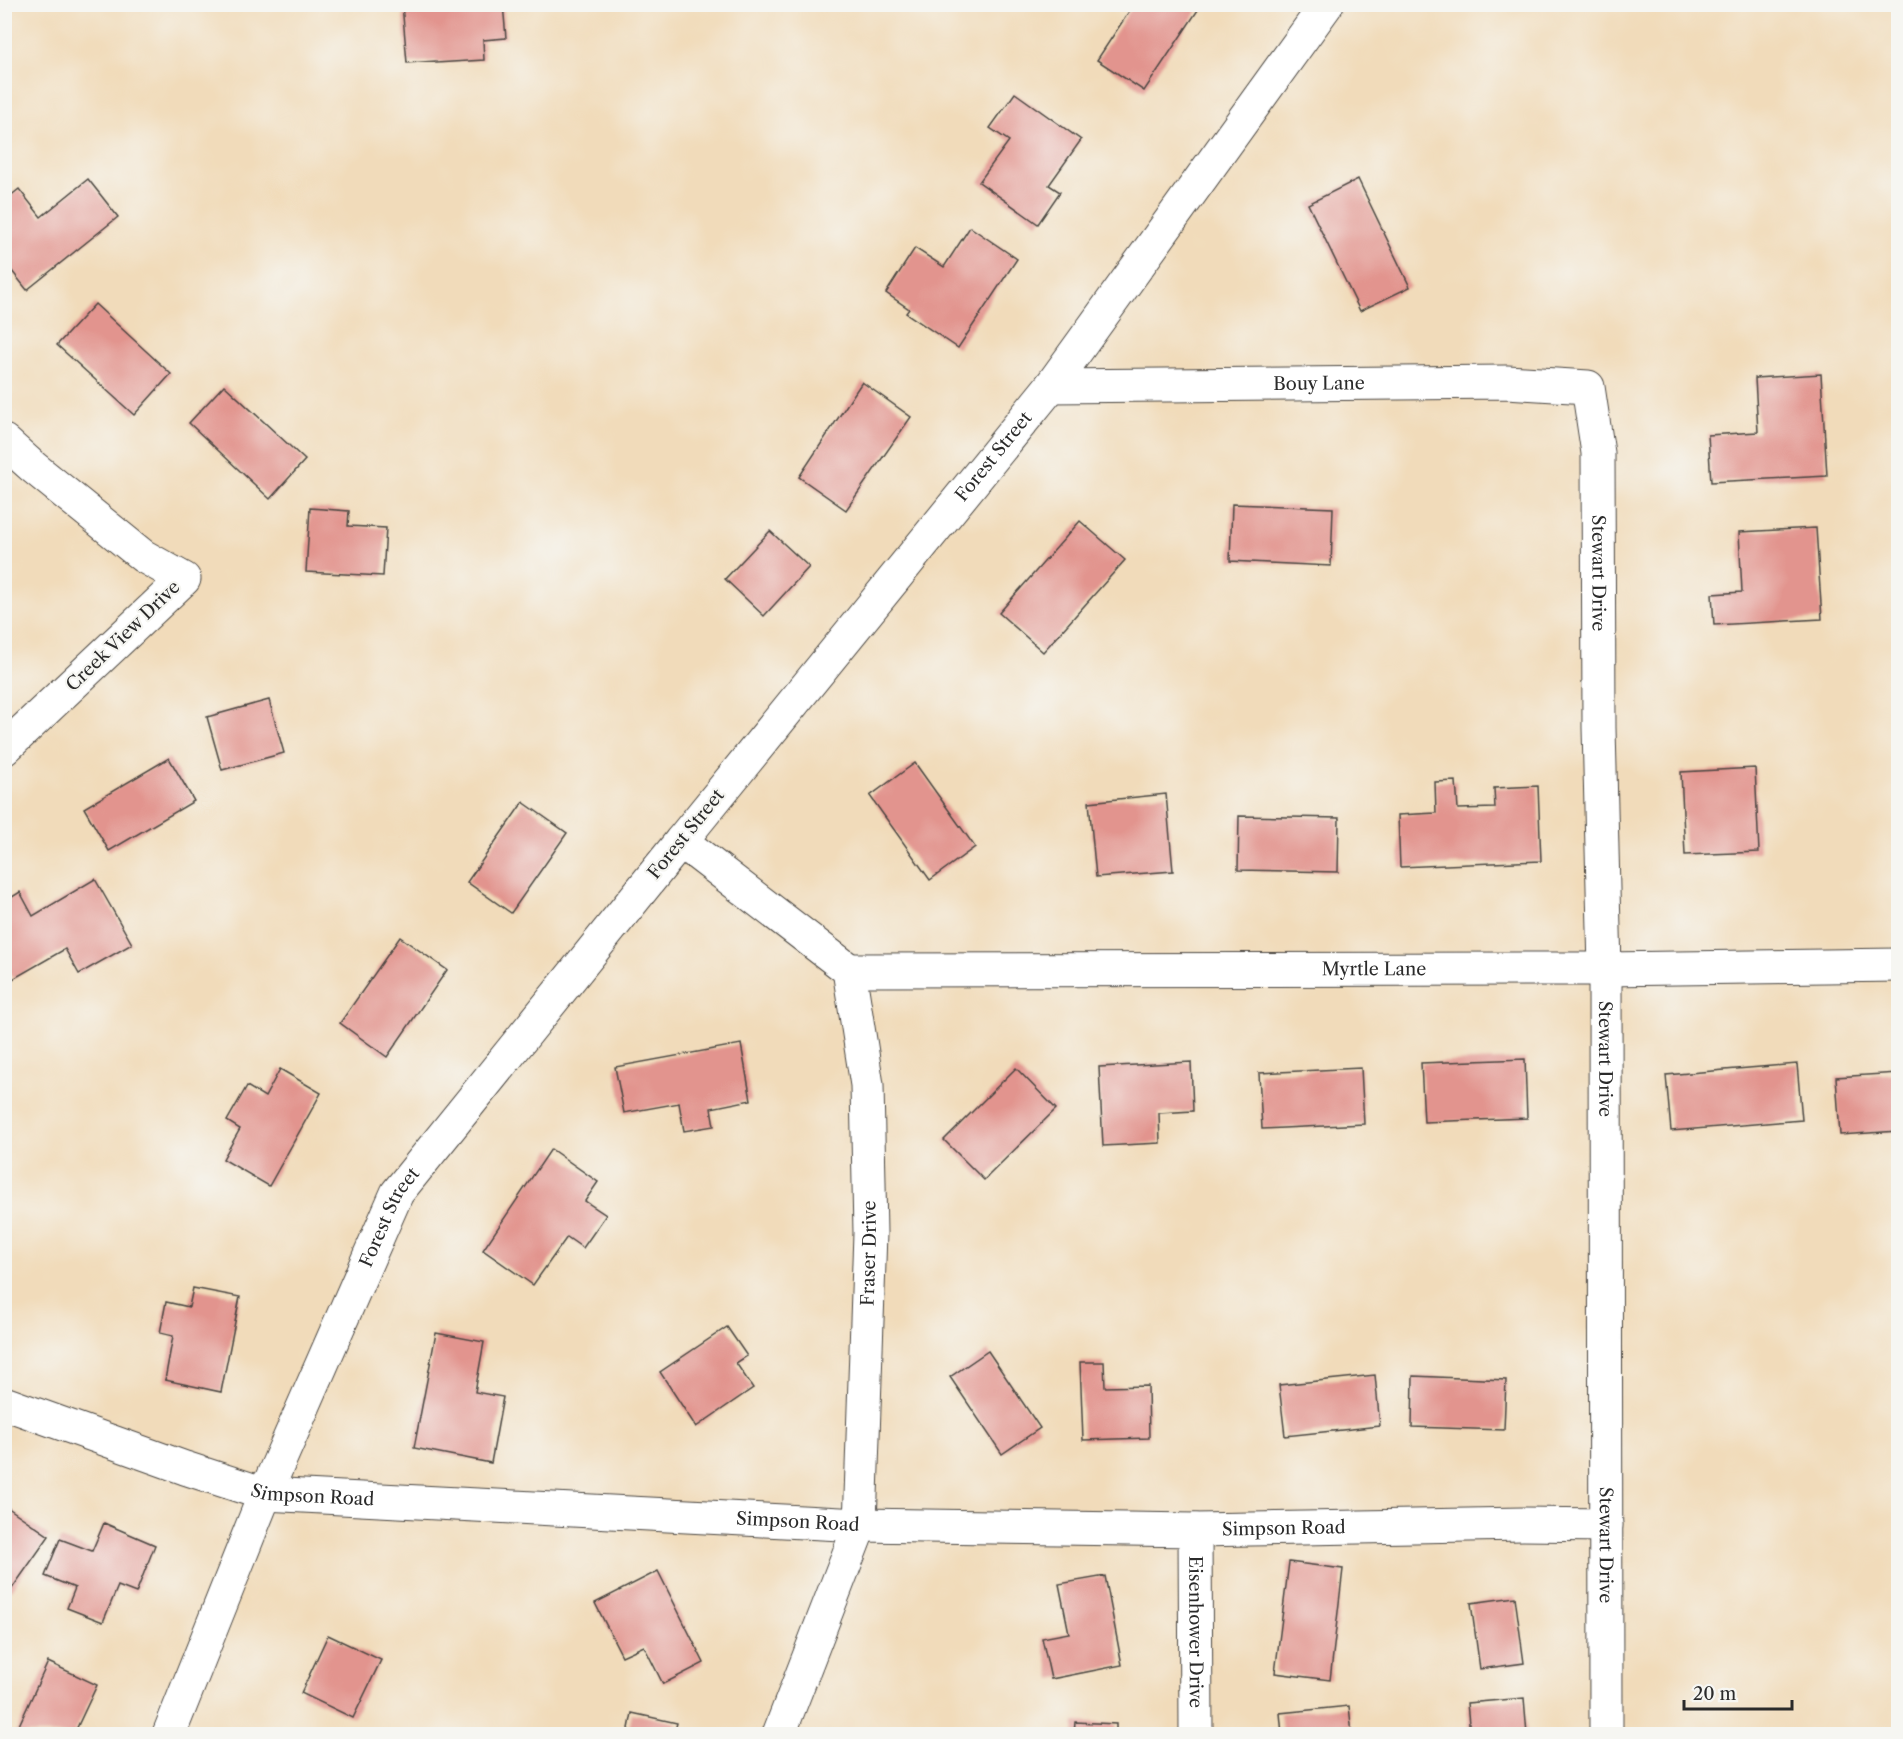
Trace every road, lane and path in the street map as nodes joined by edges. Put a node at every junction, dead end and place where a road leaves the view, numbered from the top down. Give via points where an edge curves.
1 (1327, 4) edge
2 (1051, 386) junction
3 (1588, 387) joint
4 (4, 441) edge
5 (4, 749) edge
6 (681, 841) junction
7 (1899, 965) edge
8 (1605, 969) junction
9 (849, 970) junction
10 (4, 1403) edge
11 (265, 1494) junction
12 (860, 1525) junction
13 (1606, 1525) junction
14 (1195, 1530) junction
15 (170, 1734) edge
16 (779, 1734) edge
17 (1197, 1734) edge
18 (1606, 1734) edge

1 - 2 street, Forest Street
2 - 3 street, Bouy Lane via 1507,382
2 - 6 street, Forest Street
3 - 8 street, Stewart Drive via 1598,453
4 - 5 street, Creek View Drive via 144,556 184,579
6 - 9 street
6 - 11 street, Forest Street via 397,1193
7 - 8 street, Myrtle Lane
8 - 9 street, Myrtle Lane
8 - 13 street, Stewart Drive
9 - 12 street, Fraser Drive via 867,1085 870,1233
10 - 11 street, Simpson Road
11 - 12 street, Simpson Road
11 - 15 street, Forest Street
12 - 14 street, Simpson Road
12 - 16 street, Fraser Drive
13 - 14 street, Simpson Road
13 - 18 street, Stewart Drive
14 - 17 street, Eisenhower Drive

